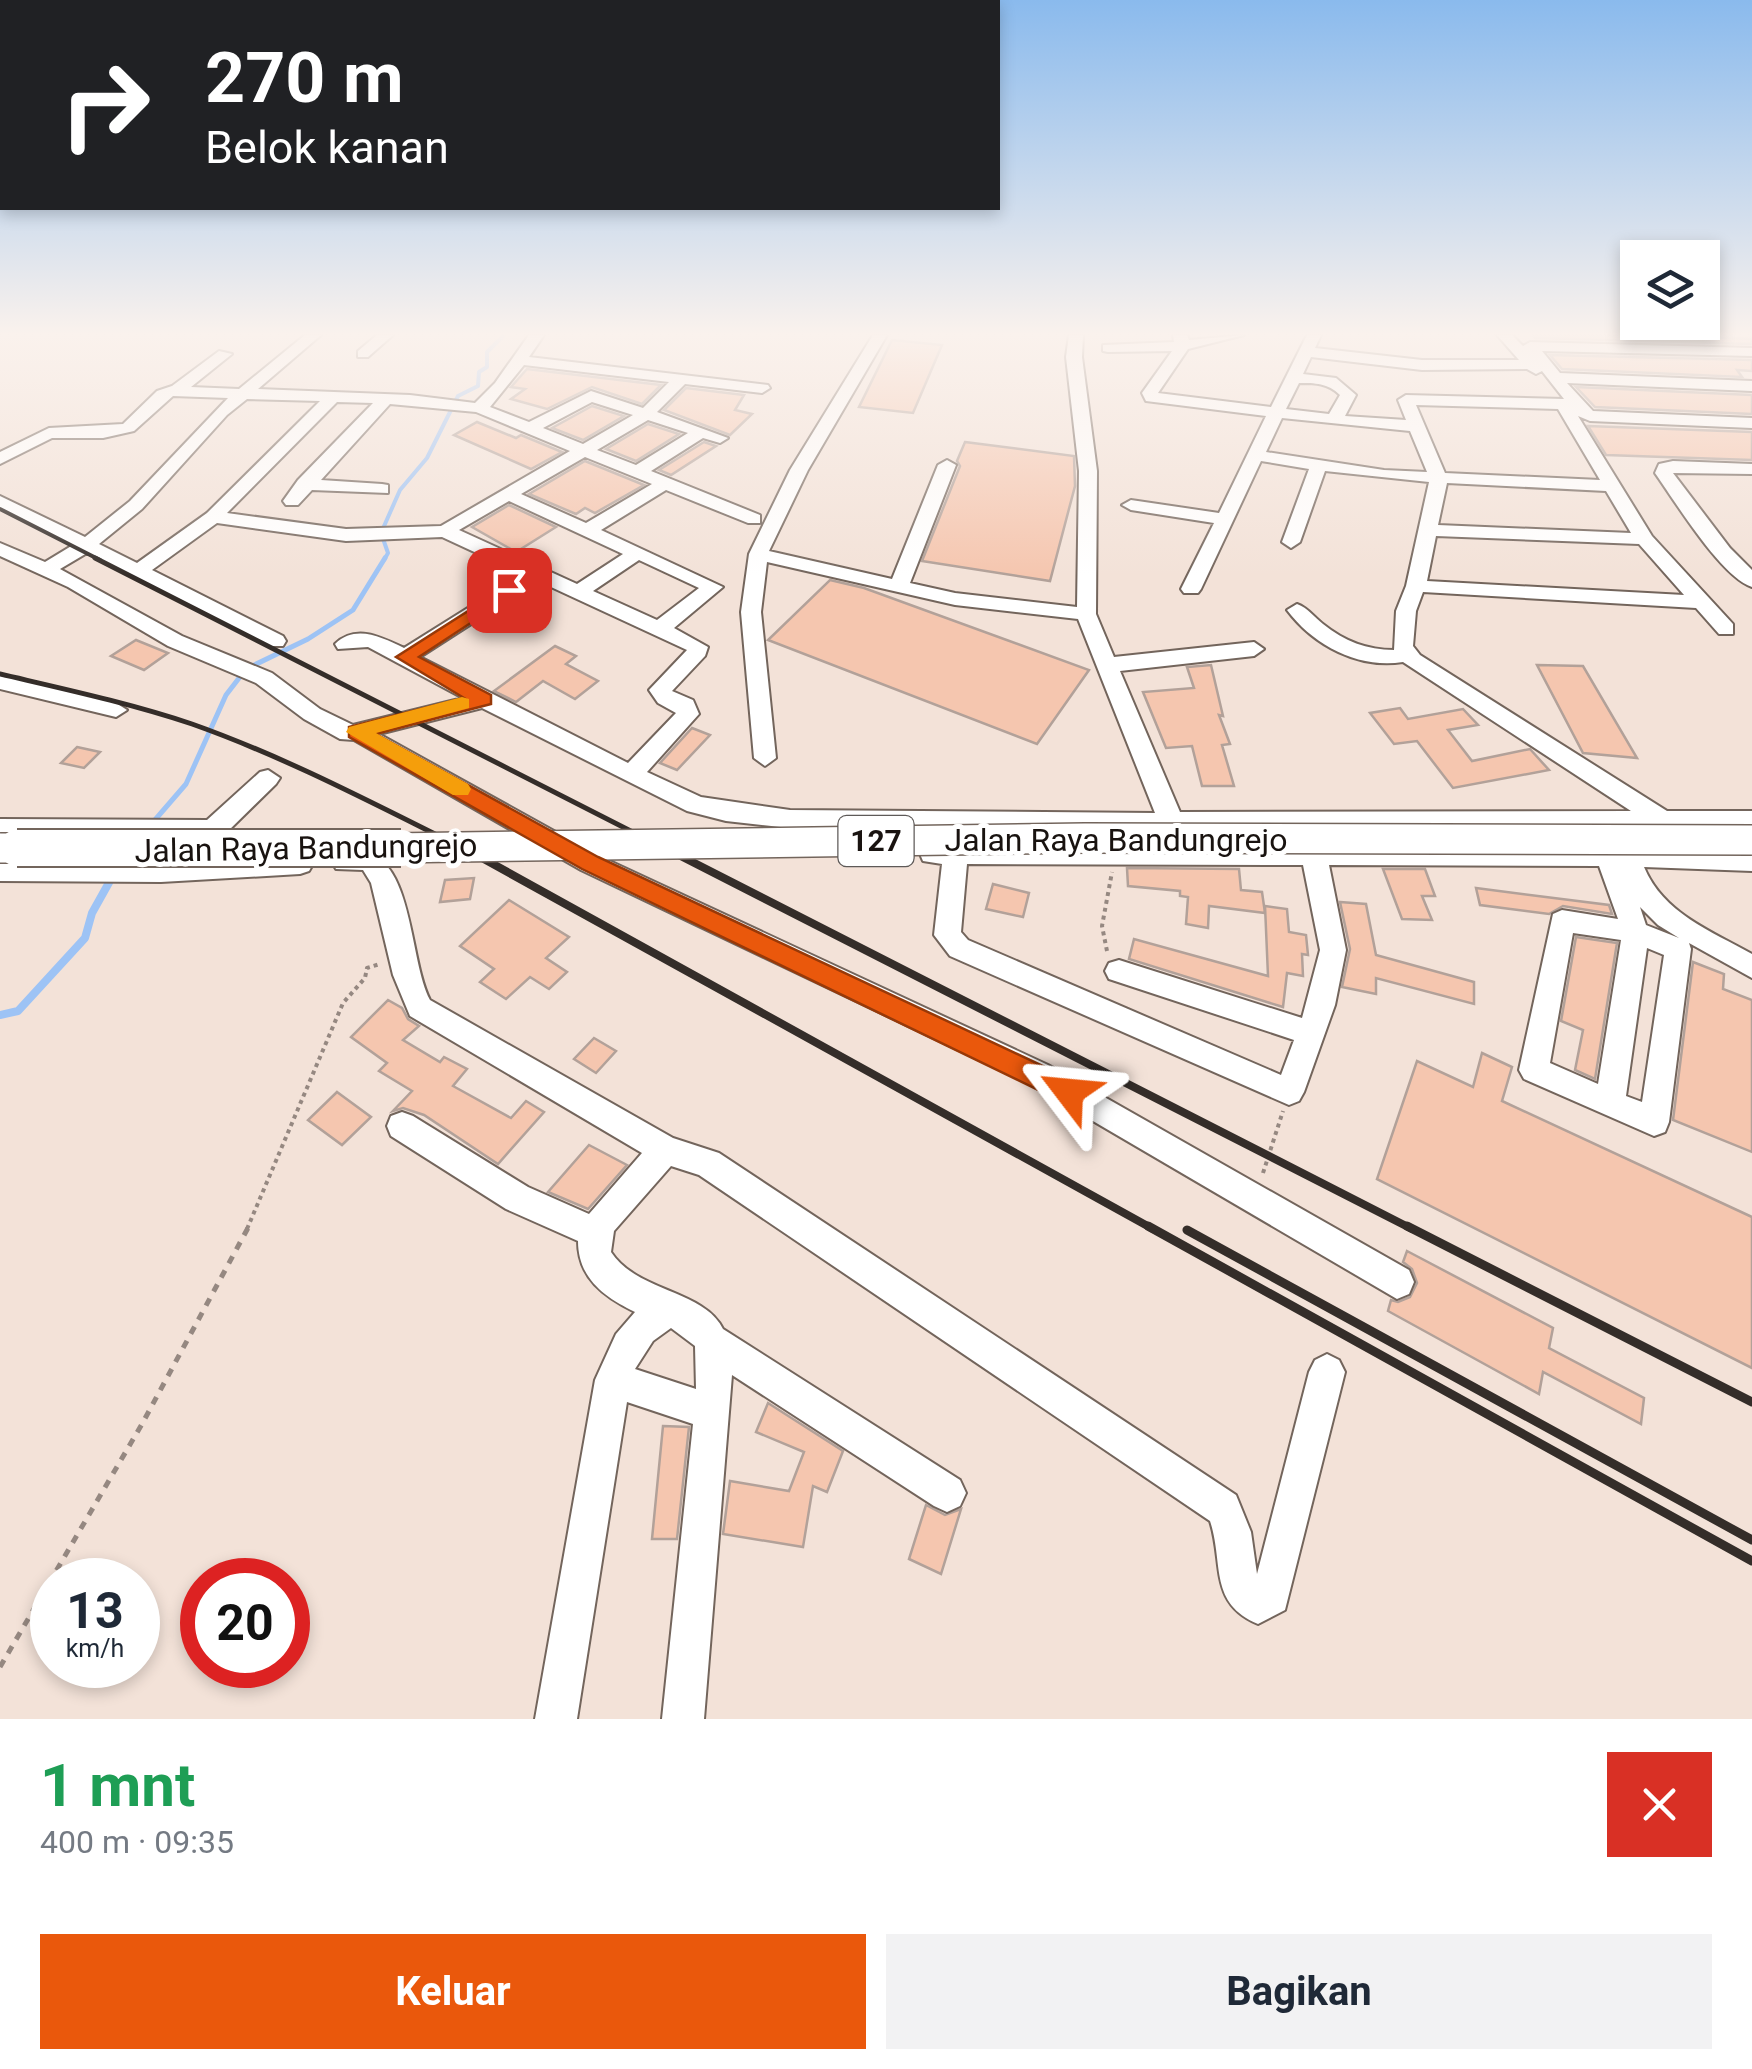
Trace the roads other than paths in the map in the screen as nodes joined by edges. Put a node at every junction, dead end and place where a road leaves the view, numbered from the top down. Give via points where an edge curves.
1 (141, 415) edge
2 (218, 415) edge
3 (315, 415) edge
4 (370, 415) edge
5 (497, 415) edge
6 (555, 415) edge
7 (644, 415) edge
8 (650, 415) edge
9 (832, 415) edge
10 (1081, 415) edge
11 (1277, 415) edge
12 (1290, 415) edge
13 (1340, 415) edge
14 (1412, 415) edge
15 (1570, 415) edge
16 (1589, 415) edge
17 (1337, 420) junction
18 (1752, 423) edge
19 (1417, 426) junction
20 (531, 428) junction
21 (700, 432) junction
22 (720, 438) dead end
23 (583, 450) junction
24 (1254, 455) junction
25 (0, 459) edge
26 (947, 464) dead end
27 (1318, 468) junction
28 (1752, 469) edge
29 (639, 470) junction
30 (1438, 479) junction
31 (667, 482) junction
32 (304, 484) junction
33 (1612, 486) junction
34 (382, 489) dead end
35 (510, 495) junction
36 (292, 501) dead end
37 (0, 502) edge
38 (1131, 505) dead end
39 (213, 516) junction
40 (754, 518) dead end
41 (1225, 520) junction
42 (1428, 530) junction
43 (445, 531) junction
44 (586, 531) junction
45 (1644, 540) junction
46 (1292, 542) dead end
47 (86, 545) junction
48 (0, 549) edge
49 (637, 553) junction
50 (758, 554) junction
51 (47, 570) junction
52 (138, 572) junction
53 (534, 575) junction
54 (1752, 581) edge
55 (900, 584) junction
56 (1416, 586) junction
57 (1191, 588) dead end
58 (577, 593) junction
59 (1699, 602) junction
60 (1297, 610) dead end
61 (1086, 614) junction
62 (1726, 629) dead end
63 (658, 630) junction
64 (276, 641) dead end
65 (346, 644) dead end
66 (1254, 649) dead end
67 (1407, 654) junction
68 (405, 657) junction
69 (1105, 665) junction
70 (0, 682) edge
71 (484, 700) junction
72 (116, 710) dead end
73 (348, 735) junction
74 (765, 758) dead end
75 (632, 774) junction
76 (268, 778) dead end
77 (790, 819) junction
78 (1752, 820) edge
79 (1171, 821) junction
80 (1664, 821) junction
81 (0, 828) edge
82 (214, 829) junction
83 (1752, 840) edge
84 (0, 848) edge
85 (956, 854) junction
86 (1314, 855) junction
87 (1618, 857) junction
88 (1752, 861) edge
89 (0, 871) edge
90 (161, 872) junction
91 (1636, 932) junction
92 (1752, 967) edge
93 (1119, 972) road end
94 (1312, 1034) junction
95 (1610, 1101) junction
96 (402, 1126) dead end
97 (666, 1150) junction
98 (594, 1232) junction
99 (1397, 1282) dead end
100 (671, 1310) junction
101 (714, 1344) junction
102 (1327, 1372) dead end
103 (613, 1380) junction
104 (714, 1413) junction
105 (947, 1492) dead end
106 (556, 1719) edge
107 (683, 1719) edge

1 - 25 street via 128,428 103,433 49,432
2 - 47 street via 145,497
3 - 39 street
4 - 32 street
5 - 20 street
6 - 20 street
7 - 23 street
8 - 21 street
9 - 50 street
10 - 61 street via 1088,471
11 - 24 street
12 - 17 street
13 - 17 street
14 - 19 street
15 - 33 street
16 - 18 street
17 - 19 street
19 - 30 street
20 - 23 street
21 - 22 street
21 - 29 street
23 - 29 street
23 - 35 street
24 - 27 street
24 - 41 street
26 - 55 street
27 - 30 street
27 - 46 street
28 - 54 street via 1672,466 1664,473
29 - 31 street
30 - 33 street
30 - 42 street
31 - 40 street
31 - 44 street
32 - 34 street
32 - 36 street
33 - 45 street
35 - 43 street
35 - 44 street
37 - 47 street
38 - 41 street
39 - 43 street via 346,536
39 - 52 street
41 - 57 street
42 - 45 street
42 - 56 street
43 - 53 street
44 - 49 street
45 - 59 street
47 - 51 street
47 - 52 street
48 - 51 street
49 - 58 street
49 - 63 street via 713,587
50 - 55 street
50 - 74 street via 751,612
51 - 73 street via 174,642 264,678
52 - 64 street
53 - 58 street
53 - 68 street
55 - 61 street via 955,598
56 - 59 street
56 - 67 street via 1406,611
58 - 63 street
59 - 62 street
60 - 67 street via 1334,642 1379,655
61 - 69 street
63 - 75 street via 698,647 660,690 689,709
65 - 68 street via 368,639
66 - 69 street
67 - 80 street
68 - 71 street
69 - 79 street
70 - 72 street
71 - 73 street
71 - 75 street
73 - 99 street via 590,863 1038,1074
75 - 77 street via 695,805
76 - 82 street
77 - 79 street
77 - 85 street via 858,854
78 - 80 street
79 - 80 street
81 - 82 street
82 - 90 street
83 - 84 main road, Jalan Raya Bandungrejo / 127, bridge
85 - 86 street
85 - 94 street via 947,936 959,948 1289,1092
86 - 87 street
86 - 94 street via 1333,950
87 - 88 street
87 - 91 street
87 - 92 street via 1667,918
89 - 90 street
90 - 97 street via 374,865 420,1008
91 - 95 street
91 - 95 street via 1678,949 1654,1122
91 - 95 street via 1562,921 1534,1070
93 - 94 street
96 - 98 street via 517,1198
97 - 98 street
97 - 102 street via 721,1171 1223,1508 1242,1587 1258,1604 1271,1596
98 - 100 street via 592,1260 606,1276
100 - 101 street via 700,1324
100 - 103 street via 636,1331
101 - 104 street
101 - 105 street
103 - 104 street
103 - 106 street
104 - 107 street

